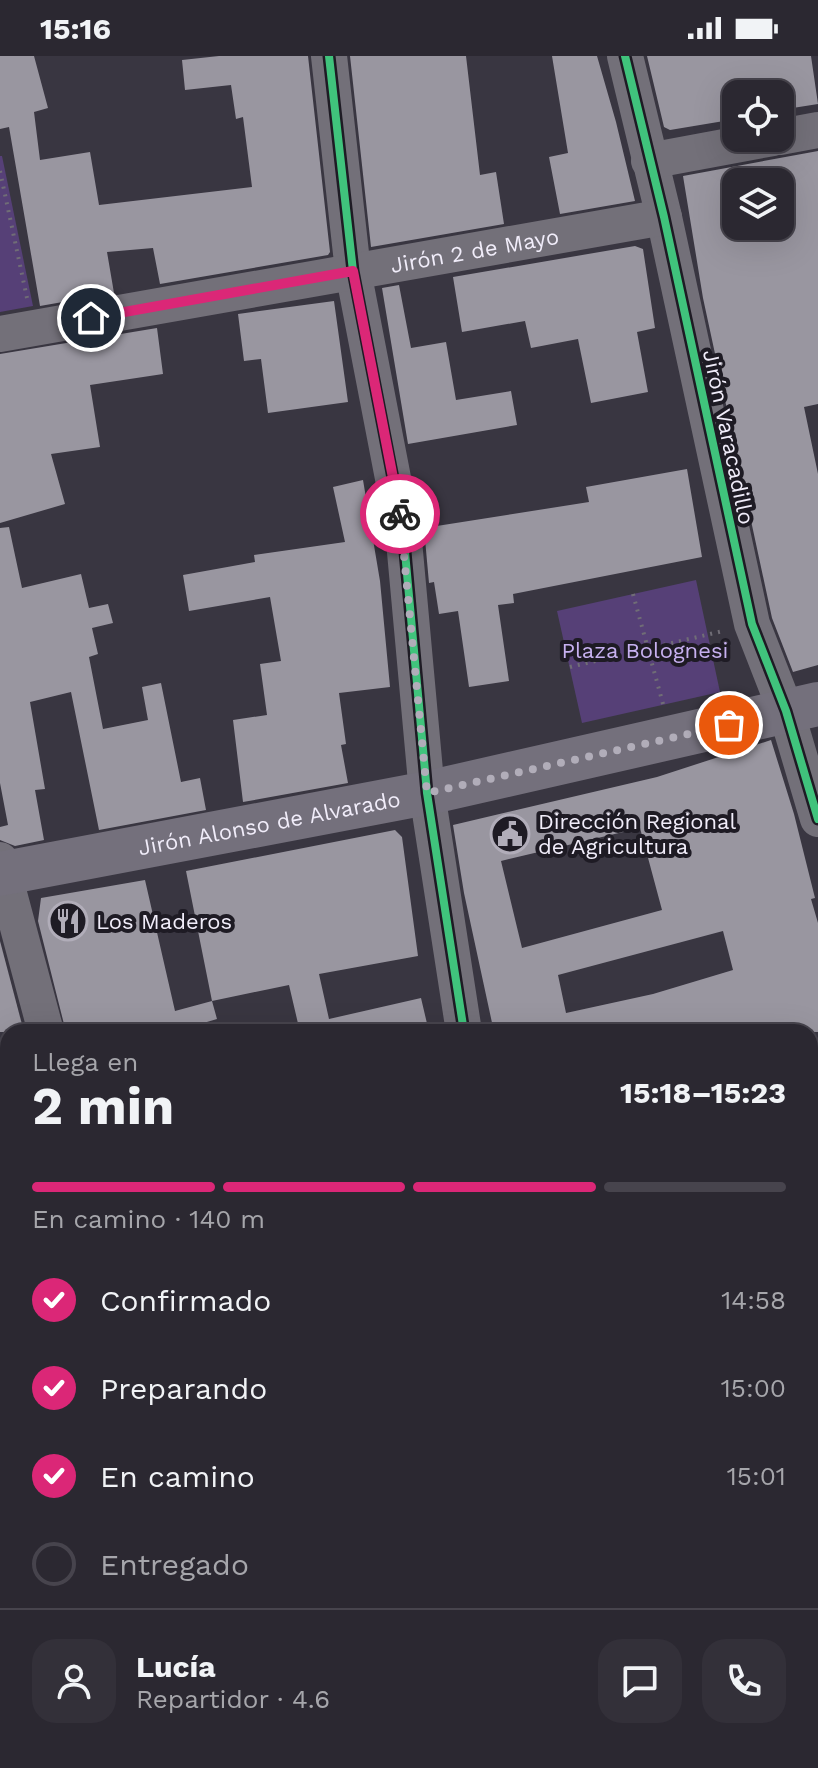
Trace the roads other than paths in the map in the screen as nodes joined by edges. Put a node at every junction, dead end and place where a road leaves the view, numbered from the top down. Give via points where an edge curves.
1 (329, 56) edge
2 (625, 56) edge
3 (818, 130) edge
4 (794, 134) edge
5 (722, 147) edge
6 (649, 161) junction
7 (664, 217) junction
8 (353, 271) junction
9 (16, 331) edge
10 (802, 708) edge
11 (427, 793) junction
12 (818, 819) edge
13 (1, 869) edge
14 (44, 1024) edge
15 (463, 1024) edge

1 - 8 street
2 - 6 street, Jirón Varacadillo
3 - 4 street
5 - 6 street
6 - 7 street, Jirón Varacadillo
7 - 8 street, Jirón 2 de Mayo
7 - 10 street, Jirón Varacadillo via 752,624
8 - 9 street, Jirón 2 de Mayo
8 - 11 street via 403,530
10 - 11 main road, Jirón Alonso de Alvarado
10 - 12 street, Jirón Varacadillo
11 - 13 main road, Jirón Alonso de Alvarado
11 - 15 street
13 - 14 street

